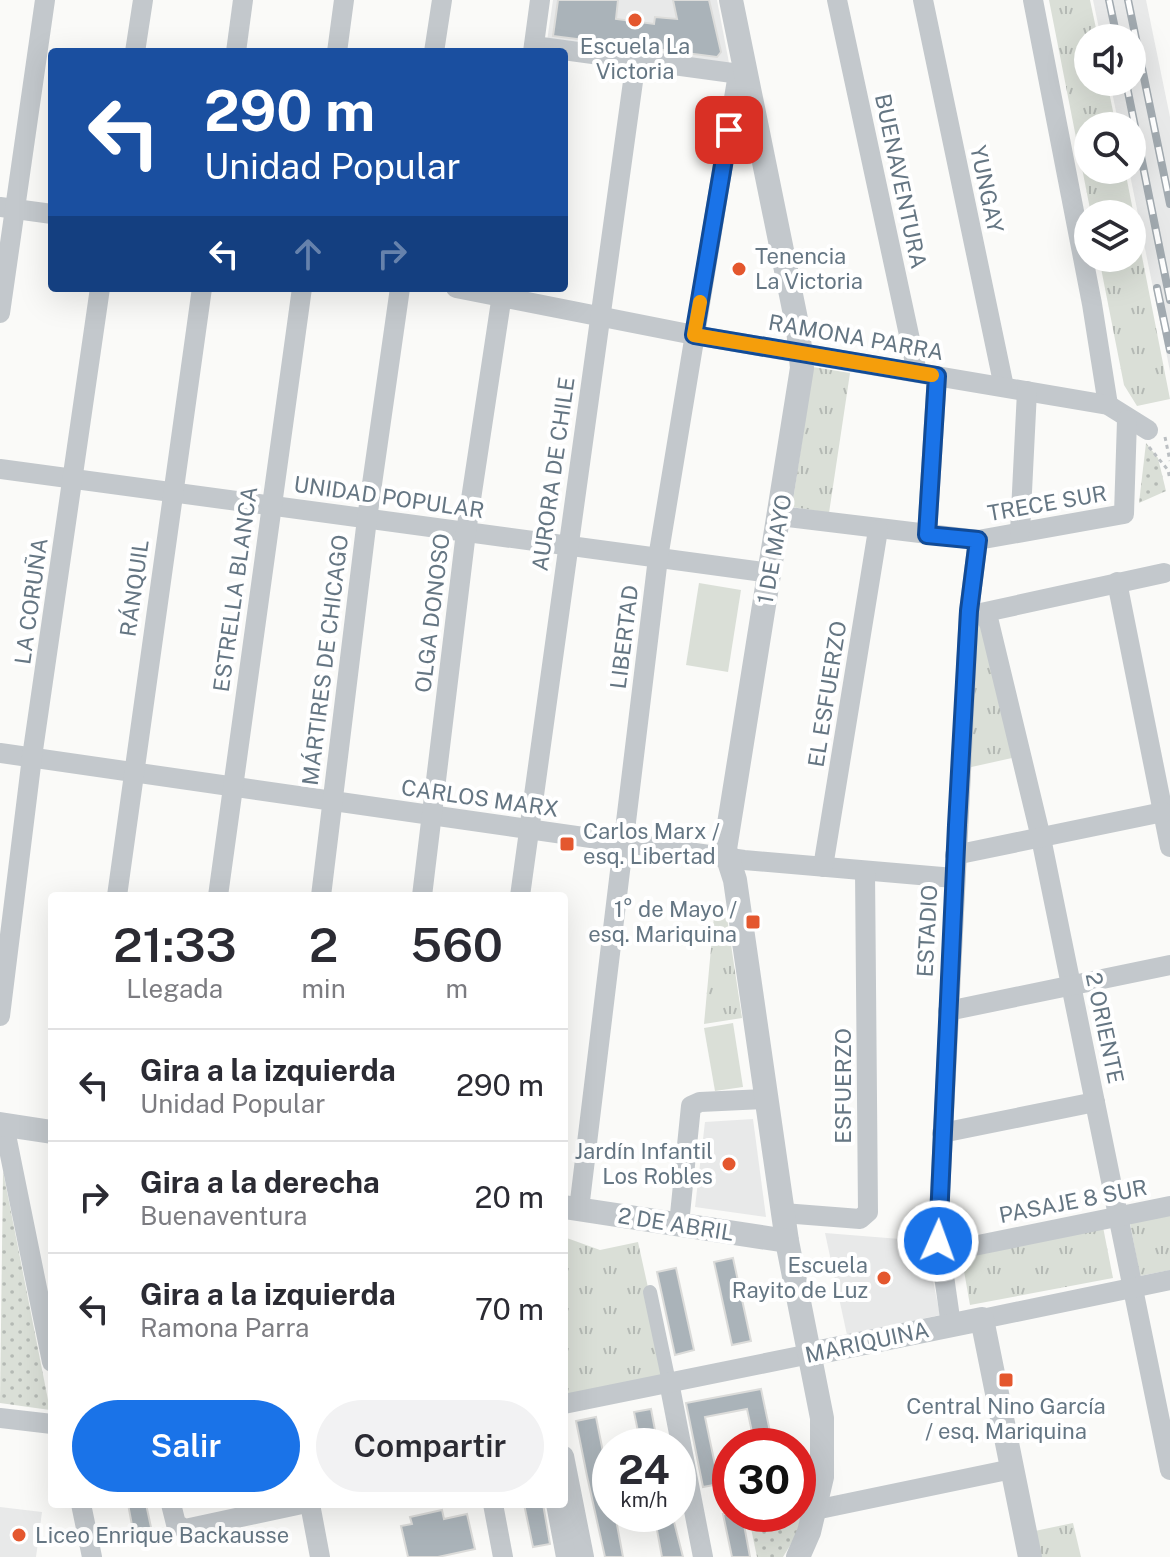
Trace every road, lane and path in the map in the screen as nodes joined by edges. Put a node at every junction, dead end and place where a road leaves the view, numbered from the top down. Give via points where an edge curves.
1 (45, 0) edge
2 (143, 0) edge
3 (243, 0) edge
4 (344, 0) edge
5 (442, 0) edge
6 (540, 0) edge
7 (731, 0) edge
8 (837, 0) edge
9 (923, 0) edge
10 (1033, 0) edge
11 (136, 48) edge
12 (237, 48) edge
13 (338, 48) edge
14 (435, 48) edge
15 (533, 48) edge
16 (568, 53) edge
17 (636, 60) junction
18 (742, 75) junction
19 (8, 208) edge
20 (48, 213) edge
21 (99, 292) edge
22 (201, 292) edge
23 (301, 292) edge
24 (399, 292) edge
25 (503, 293) edge
26 (0, 313) edge
27 (600, 317) junction
28 (694, 335) junction
29 (802, 352) junction
30 (927, 374) junction
31 (1004, 387) junction
32 (1027, 391) junction
33 (1108, 405) junction
34 (1127, 420) junction
35 (1156, 429) joint
36 (1170, 461) edge
37 (0, 469) edge
38 (1168, 470) dead end
39 (73, 479) junction
40 (1170, 480) edge
41 (172, 492) junction
42 (270, 505) junction
43 (780, 516) junction
44 (367, 519) junction
45 (878, 530) junction
46 (466, 532) junction
47 (1020, 532) junction
48 (927, 535) junction
49 (978, 540) junction
50 (568, 546) junction
51 (658, 558) junction
52 (771, 573) junction
53 (1164, 573) dead end
54 (1117, 582) junction
55 (975, 612) junction
56 (0, 753) edge
57 (32, 757) junction
58 (132, 772) junction
59 (233, 786) junction
60 (332, 801) junction
61 (1163, 812) junction
62 (433, 815) junction
63 (528, 829) junction
64 (1041, 838) junction
65 (621, 842) junction
66 (1170, 847) edge
67 (955, 855) junction
68 (727, 857) junction
69 (823, 867) junction
70 (865, 871) junction
71 (954, 878) junction
72 (117, 892) edge
73 (219, 892) edge
74 (321, 892) edge
75 (423, 892) edge
76 (520, 892) edge
77 (1170, 965) edge
78 (1071, 986) junction
79 (948, 1011) junction
80 (0, 1016) edge
81 (766, 1099) junction
82 (1095, 1102) junction
83 (2, 1124) edge
84 (48, 1131) edge
85 (942, 1133) junction
86 (1170, 1206) edge
87 (572, 1208) edge
88 (783, 1213) junction
89 (1119, 1217) junction
90 (679, 1224) junction
91 (787, 1241) junction
92 (939, 1253) junction
93 (1170, 1280) edge
94 (1133, 1288) junction
95 (650, 1292) dead end
96 (982, 1319) junction
97 (951, 1325) junction
98 (48, 1343) edge
99 (810, 1354) junction
100 (669, 1382) junction
101 (568, 1403) edge
102 (0, 1418) edge
103 (48, 1424) edge
104 (1012, 1469) junction
105 (1170, 1470) edge
106 (568, 1476) edge
107 (816, 1501) edge
108 (82, 1508) edge
109 (172, 1508) edge
110 (283, 1508) edge
111 (311, 1508) edge
112 (494, 1508) edge
113 (557, 1508) edge
114 (816, 1510) edge
115 (807, 1532) edge
116 (92, 1557) edge
117 (320, 1557) edge
118 (503, 1557) edge
119 (566, 1557) edge
120 (584, 1557) edge
121 (703, 1557) edge
122 (798, 1557) edge
123 (1030, 1557) edge

1 - 19 street
2 - 11 street
3 - 12 street
4 - 13 street
5 - 14 street
6 - 15 street
7 - 18 street, 1 DE MAYO
8 - 30 street, BUENAVENTURA
9 - 31 street, YUNGAY
10 - 33 street
16 - 17 street
17 - 18 street
17 - 27 street, AURORA DE CHILE
18 - 28 street, LIBERTAD
18 - 29 street, 1 DE MAYO
19 - 20 street
19 - 26 street
21 - 39 street, LA CORUÑA
22 - 41 street, RÁNQUIL
23 - 42 street, ESTRELLA BLANCA
24 - 44 street, MÁRTIRES DE CHICAGO
25 - 27 street, RAMONA PARRA
25 - 46 street, OLGA DONOSO
27 - 28 street, RAMONA PARRA
27 - 50 street, AURORA DE CHILE
28 - 29 street, RAMONA PARRA
28 - 51 street, LIBERTAD
29 - 30 street, RAMONA PARRA
29 - 43 street, 1 DE MAYO
30 - 31 street, RAMONA PARRA
30 - 48 street, BUENAVENTURA
31 - 32 street, RAMONA PARRA
32 - 33 street, RAMONA PARRA
32 - 47 street
33 - 34 street
34 - 35 street
34 - 47 street, TRECE SUR via 1124,514
35 - 36 path
37 - 39 street, UNIDAD POPULAR
38 - 40 path
39 - 41 street, UNIDAD POPULAR
39 - 57 street, LA CORUÑA
41 - 42 street, UNIDAD POPULAR
41 - 58 street, RÁNQUIL
42 - 44 street, UNIDAD POPULAR
42 - 59 street, ESTRELLA BLANCA
43 - 45 street
43 - 52 street, 1 DE MAYO
44 - 46 street, UNIDAD POPULAR
44 - 60 street, MÁRTIRES DE CHICAGO
45 - 48 street
45 - 69 street, EL ESFUERZO
46 - 50 street, UNIDAD POPULAR
46 - 62 street, OLGA DONOSO
47 - 49 street, TRECE SUR
48 - 49 street
49 - 55 street, ESTADIO
50 - 51 street, UNIDAD POPULAR
50 - 63 street, AURORA DE CHILE
51 - 52 street, UNIDAD POPULAR
51 - 65 street, LIBERTAD
52 - 68 street, 1 DE MAYO via 725,838
53 - 54 street
54 - 55 street
54 - 61 street
55 - 64 street, 2 ORIENTE via 989,622
55 - 67 street, ESTADIO
56 - 57 street, CARLOS MARX
57 - 58 street, CARLOS MARX
57 - 80 street, LA CORUÑA
58 - 59 street, CARLOS MARX
58 - 72 street, RÁNQUIL
59 - 60 street, CARLOS MARX
59 - 73 street, ESTRELLA BLANCA
60 - 62 street, CARLOS MARX
60 - 74 street, MÁRTIRES DE CHICAGO
61 - 64 street
61 - 66 street
62 - 63 street, CARLOS MARX
62 - 75 street, OLGA DONOSO
63 - 65 street, CARLOS MARX
63 - 76 street, AURORA DE CHILE
64 - 67 street
64 - 78 street, 2 ORIENTE
65 - 68 street, CARLOS MARX
65 - 87 street, LIBERTAD
67 - 71 street, ESTADIO
68 - 69 street, CARLOS MARX
68 - 81 street, 1 DE MAYO via 735,880
69 - 70 street, CARLOS MARX
70 - 71 street, CARLOS MARX
70 - 88 street, ESFUERZO via 868,1212 860,1219
71 - 79 street, ESTADIO
77 - 78 street
78 - 79 street
78 - 82 street, 2 ORIENTE
79 - 85 street, ESTADIO
81 - 88 street, 1 DE MAYO
81 - 90 street via 691,1106
82 - 85 street
82 - 89 street, 2 ORIENTE
83 - 84 street
83 - 98 street
85 - 92 street, ESTADIO
86 - 89 street, PASAJE 8 SUR
87 - 90 street, 2 DE ABRIL
88 - 91 street, 1 DE MAYO
89 - 92 street, PASAJE 8 SUR
89 - 94 street, 2 ORIENTE
90 - 91 street, 2 DE ABRIL
91 - 99 street, 1 DE MAYO
92 - 97 street, ESTADIO
93 - 94 street, MARIQUINA
94 - 96 street, MARIQUINA
94 - 105 street, 2 ORIENTE
95 - 100 street
96 - 97 street, MARIQUINA
96 - 104 street
97 - 99 street, MARIQUINA
99 - 100 street, MARIQUINA
99 - 107 street, 1 DE MAYO via 823,1438
100 - 101 street, MARIQUINA
100 - 121 street
102 - 103 street
104 - 114 street
104 - 123 street
106 - 120 street
108 - 116 street
109 - 110 street via 176,1524 185,1529
111 - 117 street
112 - 118 street
113 - 119 street
115 - 122 street, 1 DE MAYO

